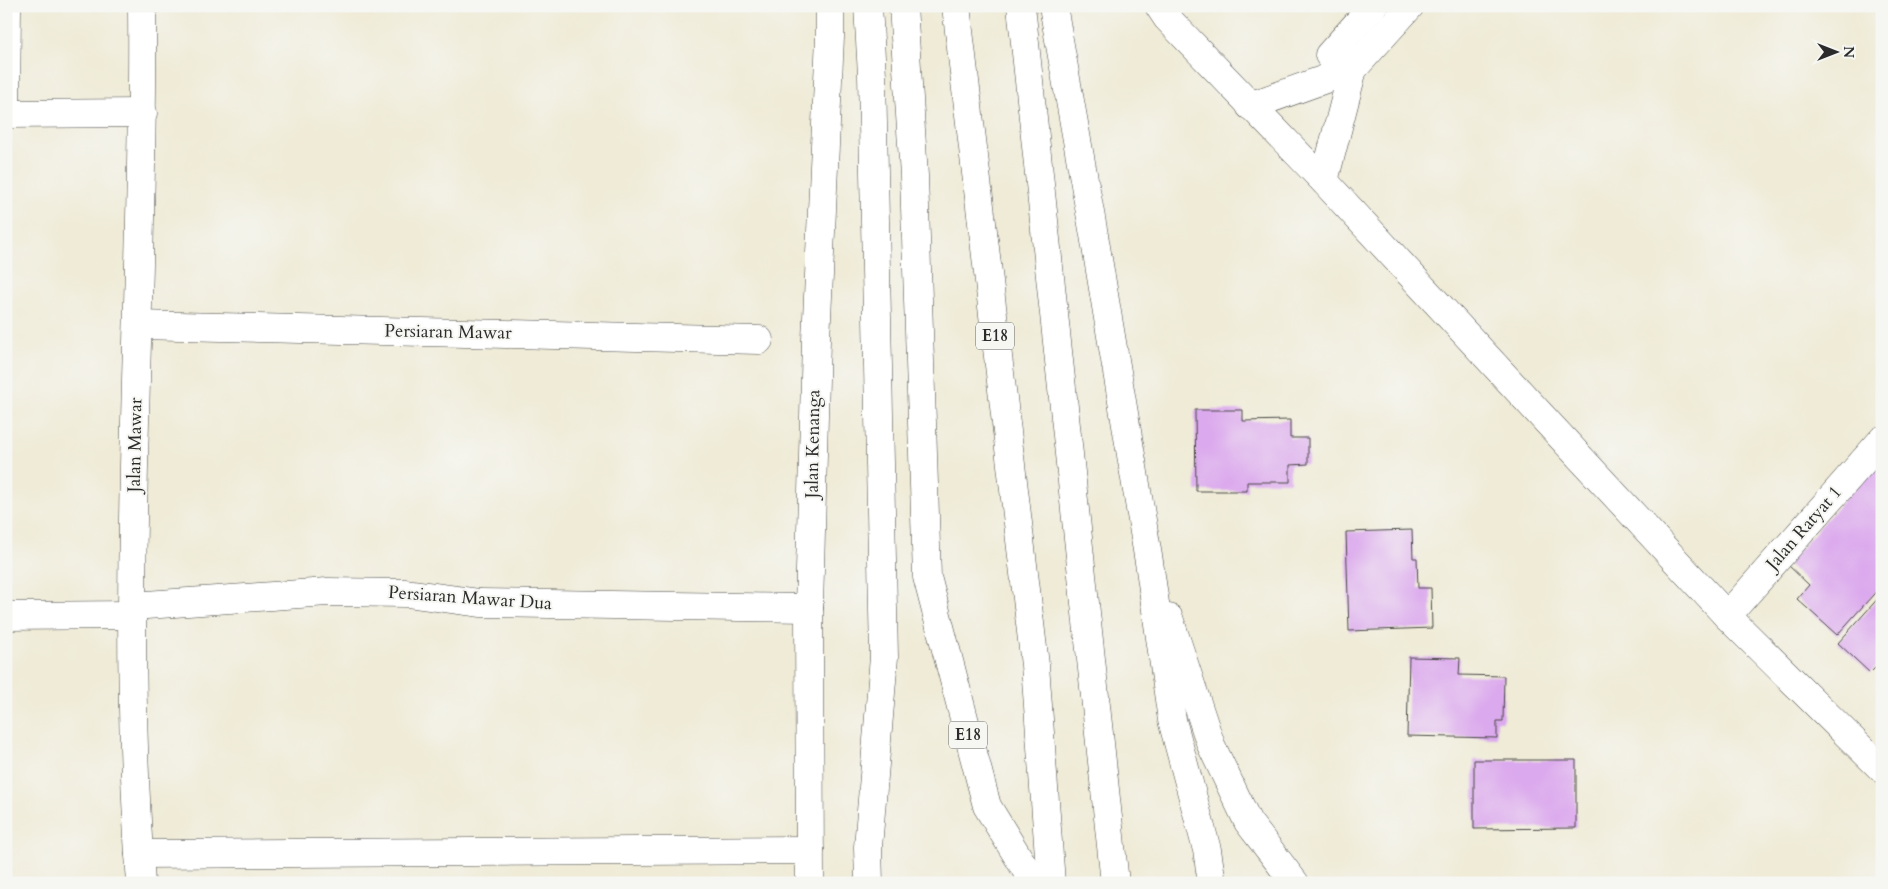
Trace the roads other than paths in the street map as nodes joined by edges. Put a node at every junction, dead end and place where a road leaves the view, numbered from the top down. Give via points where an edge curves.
1 (7, 6) edge
2 (142, 6) edge
3 (830, 6) edge
4 (868, 6) edge
5 (903, 6) edge
6 (956, 6) edge
7 (1021, 6) edge
8 (1053, 6) edge
9 (1159, 6) edge
10 (1373, 6) edge
11 (1410, 6) edge
12 (1329, 55) dead end
13 (1353, 69) junction
14 (1250, 106) junction
15 (143, 113) junction
16 (6, 114) edge
17 (1324, 181) junction
18 (138, 325) junction
19 (759, 340) dead end
20 (1882, 440) edge
21 (1149, 562) junction
22 (809, 608) junction
23 (131, 611) junction
24 (6, 616) edge
25 (1727, 616) junction
26 (1878, 757) edge
27 (810, 850) junction
28 (139, 854) junction
29 (141, 883) edge
30 (810, 883) edge
31 (869, 883) edge
32 (1034, 883) edge
33 (1051, 883) edge
34 (1115, 883) edge
35 (1212, 883) edge
36 (1296, 883) edge

1 - 16 main road
2 - 15 main road, Jalan Mawar
3 - 22 main road, Jalan Kenanga via 815,350
4 - 31 main road via 884,657 868,847
5 - 32 main road, E18 via 914,176 927,577 987,806
6 - 33 main road, E18 via 1034,665
7 - 34 main road
8 - 21 main road
9 - 14 main road
10 - 12 main road
11 - 13 main road
13 - 14 main road
13 - 17 main road
14 - 17 main road
15 - 16 main road
15 - 18 main road, Jalan Mawar
17 - 25 main road
18 - 19 main road, Persiaran Mawar
18 - 23 main road, Jalan Mawar
20 - 25 main road, Jalan Ratyat 1
21 - 35 main road via 1172,720 1207,850
21 - 36 main road via 1211,744 1248,822
22 - 23 main road, Persiaran Mawar Dua via 480,603 406,593 327,592
22 - 27 main road, Jalan Kenanga
23 - 24 main road, Persiaran Mawar Dua
23 - 28 main road, Jalan Mawar
25 - 26 main road
27 - 28 main road
27 - 30 main road, Jalan Kenanga
28 - 29 main road, Jalan Mawar

